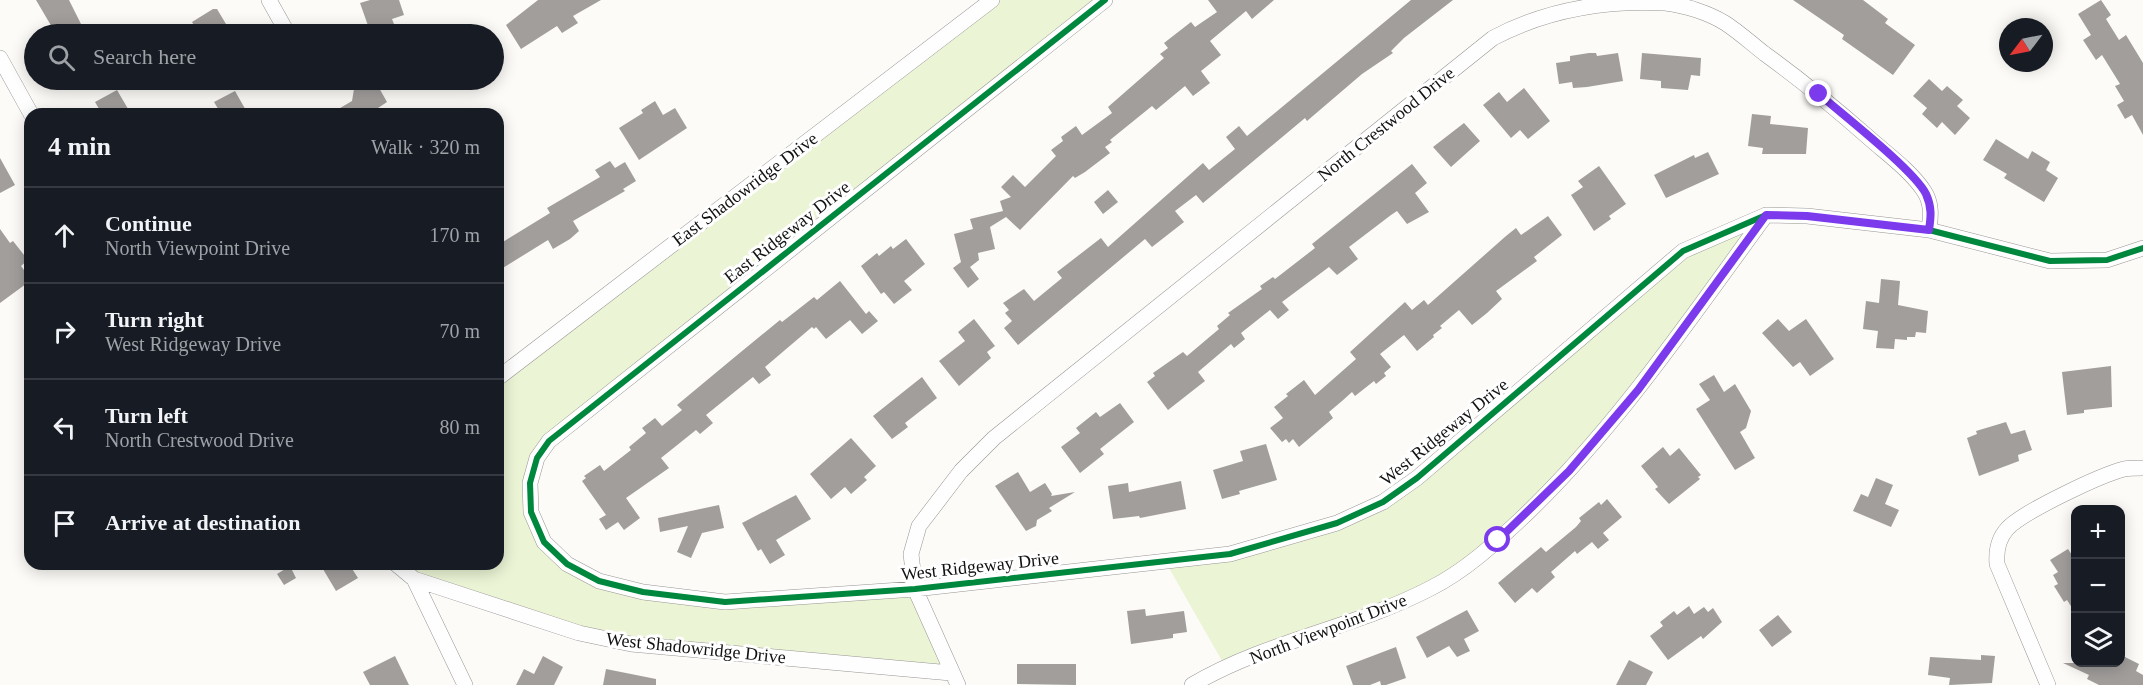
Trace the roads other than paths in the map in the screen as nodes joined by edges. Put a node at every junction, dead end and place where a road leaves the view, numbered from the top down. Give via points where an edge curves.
1 (268, 0) edge
2 (992, 0) edge
3 (1105, 0) edge
4 (282, 24) edge
5 (0, 58) edge
6 (28, 108) edge
7 (1766, 215) junction
8 (1929, 230) junction
9 (2143, 248) edge
10 (504, 373) edge
11 (2143, 468) edge
12 (531, 512) joint
13 (403, 570) edge
14 (414, 579) junction
15 (915, 589) junction
16 (954, 679) edge
17 (465, 685) edge
18 (1192, 685) edge
19 (2048, 685) edge

1 - 4 street
2 - 10 street, East Shadowridge Drive
3 - 12 street, East Ridgeway Drive via 562,428 537,458 530,483
5 - 6 street
7 - 8 street, West Ridgeway Drive
7 - 15 street, West Ridgeway Drive via 1683,251 1417,478 1383,501 1337,523 1230,554
7 - 18 street, North Viewpoint Drive via 1611,423 1569,471 1498,540 1434,587 1384,611 1253,656
8 - 9 street, West Ridgeway Drive via 2050,261 2107,260
8 - 15 street, North Crestwood Drive via 1932,212 1925,192 1907,172 1819,94 1724,22 1666,3 1637,1 1605,2 1546,14 1493,38 978,452 919,526 911,554
11 - 19 street via 2125,468 2023,516 2006,529 1996,548 1997,564
12 - 15 street, West Ridgeway Drive via 544,542 567,564 599,581 643,592 725,602
13 - 14 street
14 - 16 street, West Shadowridge Drive via 579,633 631,644
14 - 17 street
15 - 16 street, North Crestwood Drive

